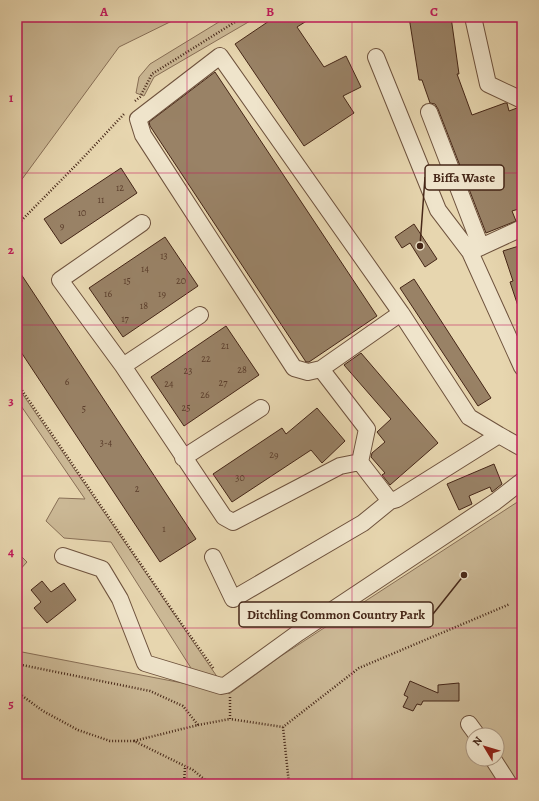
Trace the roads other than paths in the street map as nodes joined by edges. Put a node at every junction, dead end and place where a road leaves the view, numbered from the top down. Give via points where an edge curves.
1 (473, 17) edge
2 (376, 57) dead end
3 (522, 100) edge
4 (429, 112) dead end
5 (142, 223) dead end
6 (522, 228) edge
7 (475, 249) junction
8 (401, 313) junction
9 (200, 315) dead end
10 (123, 366) junction
11 (522, 367) edge
12 (321, 369) junction
13 (261, 408) dead end
14 (499, 435) junction
15 (522, 448) edge
16 (184, 458) junction
17 (360, 462) junction
18 (522, 481) edge
19 (390, 501) junction
20 (63, 556) dead end
21 (213, 557) dead end
22 (498, 767) edge
23 (509, 784) edge

1 - 3 lane via 488,84
2 - 7 lane via 438,210
4 - 7 lane
5 - 10 lane via 60,280
6 - 7 lane
7 - 11 lane
8 - 12 lane
8 - 12 lane via 220,56 138,119 143,135 294,368 308,372
8 - 14 lane via 469,417
9 - 10 lane
10 - 16 lane
12 - 17 lane via 367,429
13 - 16 lane
14 - 15 lane
14 - 19 lane
16 - 17 lane via 224,517 233,522 340,466
17 - 19 lane
18 - 20 lane via 495,502 221,686 145,664 120,599 102,569
19 - 21 lane via 363,523 232,599
22 - 23 lane

